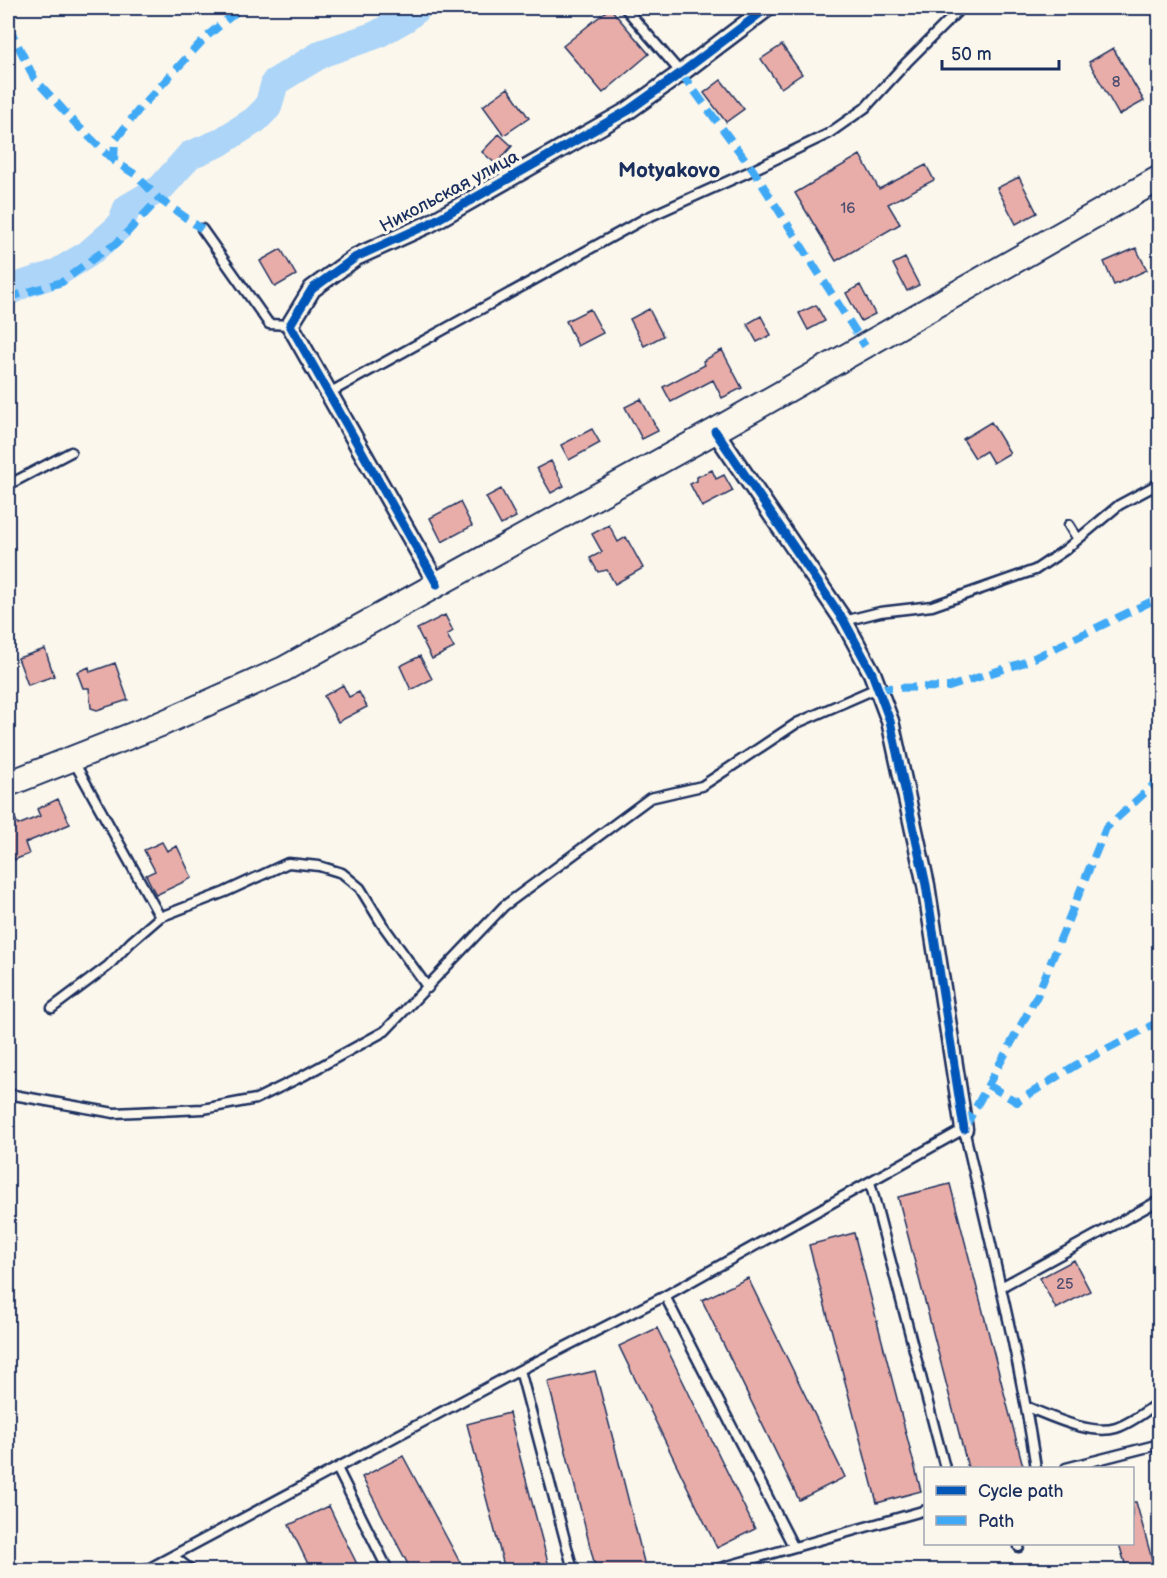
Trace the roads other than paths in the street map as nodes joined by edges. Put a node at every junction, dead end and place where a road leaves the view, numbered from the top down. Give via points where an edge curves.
1 (625, 8) edge
2 (767, 8) edge
3 (961, 8) edge
4 (681, 73) junction
5 (1160, 178) edge
6 (202, 229) dead end
7 (290, 325) junction
8 (329, 393) junction
9 (715, 431) junction
10 (71, 452) dead end
11 (1160, 483) edge
12 (8, 485) edge
13 (1069, 525) dead end
14 (1077, 538) junction
15 (437, 584) junction
16 (844, 621) junction
17 (877, 688) junction
18 (72, 759) junction
19 (8, 784) edge
20 (160, 917) junction
21 (428, 988) junction
22 (52, 1008) dead end
23 (8, 1094) edge
24 (963, 1129) junction
25 (870, 1182) junction
26 (1160, 1200) edge
27 (1001, 1287) junction
28 (665, 1296) junction
29 (520, 1370) junction
30 (1160, 1401) edge
31 (1027, 1407) junction
32 (1160, 1444) edge
33 (945, 1467) edge
34 (1036, 1467) edge
35 (1070, 1467) edge
36 (338, 1468) junction
37 (924, 1511) edge
38 (793, 1546) junction
39 (173, 1556) junction
40 (146, 1570) edge
41 (191, 1570) edge
42 (388, 1570) edge
43 (573, 1570) edge
44 (713, 1570) edge

1 - 4 lane
2 - 4 street, Никольская улица
3 - 8 lane via 865,108 828,134 645,219
4 - 7 street, Никольская улица via 629,110 429,224 356,257 312,289
5 - 9 main road
6 - 7 lane via 269,324
7 - 8 street
8 - 15 street
9 - 15 main road
9 - 16 street
10 - 12 lane
11 - 14 lane via 1119,505
13 - 14 lane
14 - 16 lane via 1035,570 978,591 932,606
15 - 18 main road via 284,669
16 - 17 street
17 - 21 lane via 797,723 702,786 650,798 504,906
17 - 24 street via 890,721 926,885
18 - 19 main road
18 - 20 lane
20 - 21 lane via 288,863 319,866 342,873 360,888
20 - 22 lane via 108,966
21 - 23 lane via 385,1031 256,1099 203,1109 114,1113
24 - 25 lane
24 - 27 lane
25 - 28 lane
25 - 33 lane
26 - 27 lane
27 - 31 lane
28 - 29 lane
28 - 38 lane
29 - 36 lane
29 - 43 lane
30 - 31 lane via 1114,1428 1084,1428
31 - 34 lane
32 - 35 lane
36 - 39 lane
36 - 42 lane
37 - 38 lane
38 - 44 lane
39 - 40 lane
39 - 41 lane

